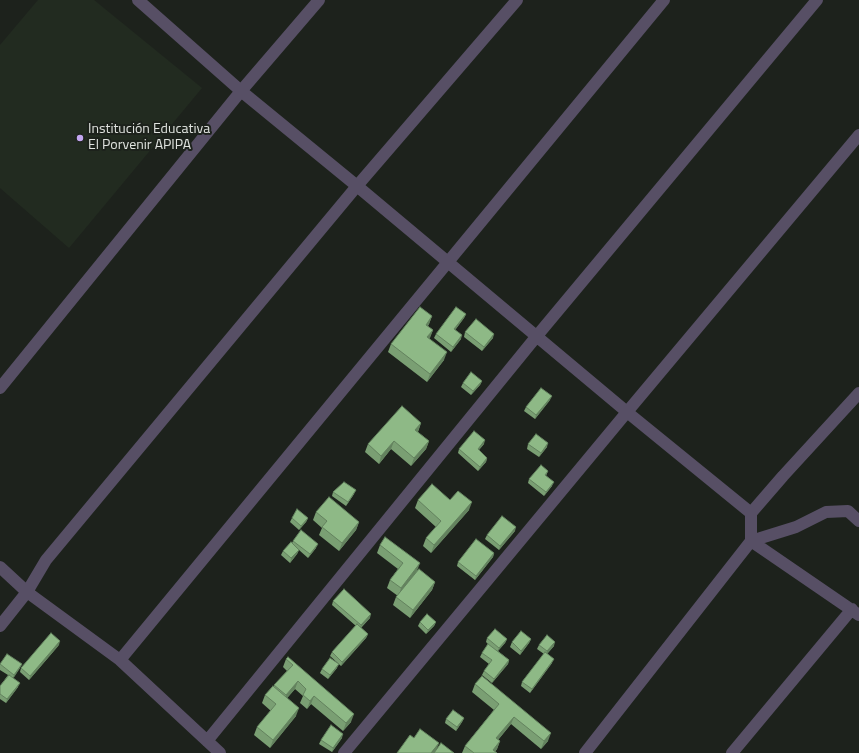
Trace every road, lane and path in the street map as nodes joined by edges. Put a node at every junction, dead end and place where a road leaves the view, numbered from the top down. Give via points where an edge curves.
1 (138, 0) edge
2 (319, 0) edge
3 (517, 0) edge
4 (664, 0) edge
5 (817, 0) edge
6 (241, 91) junction
7 (859, 135) edge
8 (357, 186) junction
9 (448, 263) junction
10 (536, 336) junction
11 (0, 388) edge
12 (859, 393) edge
13 (627, 412) junction
14 (751, 513) junction
15 (859, 521) edge
16 (751, 541) junction
17 (0, 567) edge
18 (28, 592) junction
19 (855, 612) edge
20 (0, 626) edge
21 (120, 660) junction
22 (207, 741) junction
23 (220, 753) edge
24 (344, 753) edge
25 (585, 753) edge
26 (732, 753) edge

1 - 6 street
2 - 6 street
3 - 8 street
4 - 9 street
5 - 10 street
6 - 8 street
6 - 11 street
7 - 13 street
8 - 9 street
8 - 18 street via 46,560
9 - 10 street
9 - 21 street
10 - 13 street
10 - 22 street
12 - 14 street
13 - 14 street
13 - 24 street
14 - 16 street
15 - 16 street via 848,511 826,512 796,527
16 - 19 street
16 - 25 street
17 - 18 street
18 - 20 street
18 - 21 street
19 - 26 street
21 - 22 street
22 - 23 street

